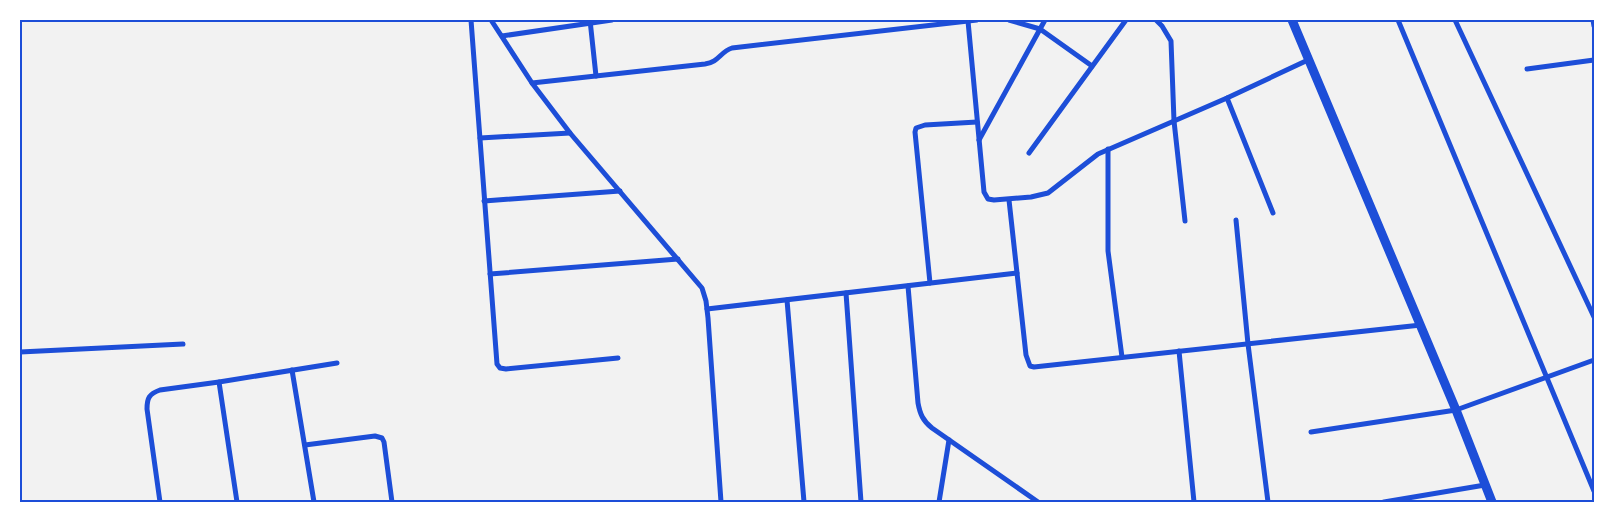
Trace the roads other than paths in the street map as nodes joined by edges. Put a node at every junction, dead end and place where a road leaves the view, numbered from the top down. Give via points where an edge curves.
1 (471, 20) edge
2 (491, 20) edge
3 (612, 20) edge
4 (977, 20) edge
5 (1009, 20) edge
6 (1045, 20) edge
7 (1126, 20) edge
8 (1156, 20) edge
9 (1292, 20) edge
10 (1398, 20) edge
11 (1455, 20) edge
12 (1593, 20) edge
13 (590, 21) edge
14 (968, 21) junction
15 (1594, 26) edge
16 (1040, 30) junction
17 (502, 36) junction
18 (1308, 60) junction
19 (1594, 60) edge
20 (1092, 66) junction
21 (1527, 70) dead end
22 (596, 76) junction
23 (532, 83) junction
24 (1226, 98) junction
25 (1174, 121) junction
26 (977, 122) junction
27 (570, 133) junction
28 (480, 138) junction
29 (979, 140) junction
30 (1108, 149) junction
31 (1030, 153) dead end
32 (620, 191) junction
33 (1009, 200) junction
34 (484, 201) junction
35 (1273, 213) dead end
36 (1236, 220) dead end
37 (1184, 222) dead end
38 (678, 259) junction
39 (1017, 273) junction
40 (490, 274) junction
41 (930, 283) junction
42 (908, 286) junction
43 (846, 293) junction
44 (787, 300) junction
45 (1594, 303) edge
46 (1588, 305) junction
47 (707, 309) junction
48 (1594, 316) edge
49 (1420, 325) junction
50 (184, 344) dead end
51 (1248, 344) junction
52 (1179, 351) junction
53 (20, 352) edge
54 (1122, 357) junction
55 (618, 358) dead end
56 (1594, 360) edge
57 (337, 363) dead end
58 (292, 370) junction
59 (1547, 377) junction
60 (219, 382) junction
61 (1456, 410) junction
62 (1311, 432) dead end
63 (949, 440) junction
64 (305, 445) junction
65 (1484, 485) junction
66 (1594, 491) edge
67 (160, 502) edge
68 (237, 502) edge
69 (314, 502) edge
70 (392, 502) edge
71 (722, 502) edge
72 (804, 502) edge
73 (861, 502) edge
74 (939, 502) edge
75 (1038, 502) edge
76 (1194, 502) edge
77 (1268, 502) edge
78 (1384, 502) edge
79 (1492, 502) edge

1 - 28 street
2 - 17 street
3 - 13 street
4 - 14 street
5 - 16 street
6 - 16 street
7 - 20 street
8 - 25 street via 1170,41
9 - 18 main road
10 - 59 street
11 - 46 street
12 - 15 street
13 - 17 street
13 - 22 street
14 - 22 street via 732,48 714,62 705,64
14 - 26 street
16 - 20 street
16 - 29 street
17 - 23 street
18 - 24 street
18 - 49 main road
19 - 21 street
20 - 31 street
22 - 23 street
23 - 27 street
24 - 25 street
24 - 35 street
25 - 30 street
25 - 37 street
26 - 29 street
26 - 41 street via 916,128
27 - 28 street
27 - 32 street
28 - 34 street
29 - 33 street via 985,196
30 - 33 street via 1048,193
30 - 54 street via 1108,251
32 - 34 street
32 - 38 street
33 - 39 street
34 - 40 street
36 - 51 street
38 - 40 street
38 - 47 street via 702,288
39 - 41 street
39 - 54 street via 1030,366
40 - 55 street via 496,360 500,368
41 - 42 street
42 - 43 street
42 - 63 street via 919,409 925,422
43 - 44 street
43 - 73 street
44 - 47 street
44 - 72 street
45 - 46 street
46 - 48 street
47 - 71 street
49 - 51 street
49 - 61 main road
50 - 53 street
51 - 52 street
51 - 77 street
52 - 54 street
52 - 76 street
56 - 59 street
57 - 58 street
58 - 60 street
58 - 64 street
59 - 61 street
59 - 66 street
60 - 67 street via 160,390 147,398
60 - 68 street
61 - 62 street
61 - 65 main road
63 - 74 street
63 - 75 street
64 - 69 street
64 - 70 street via 375,436 382,438
65 - 78 street
65 - 79 main road

